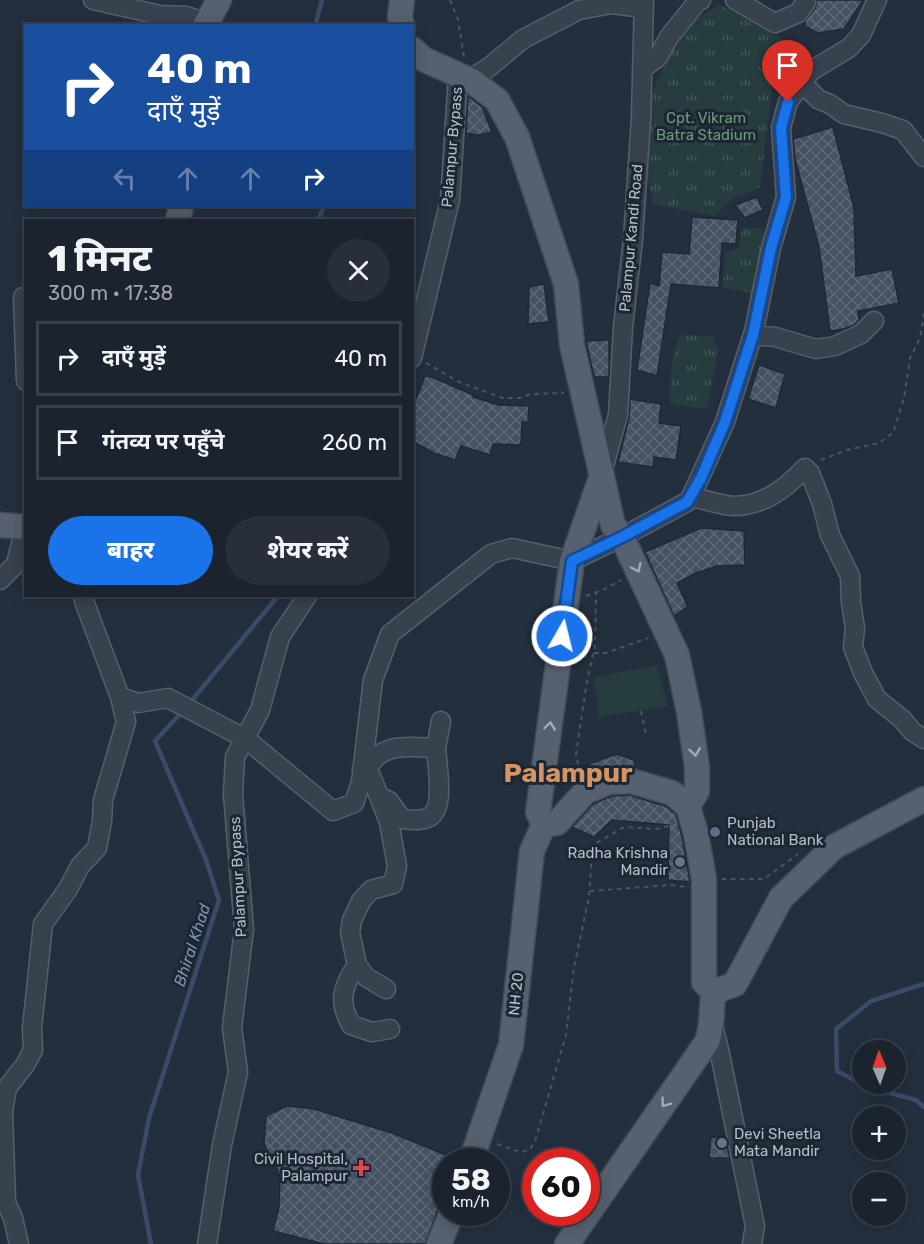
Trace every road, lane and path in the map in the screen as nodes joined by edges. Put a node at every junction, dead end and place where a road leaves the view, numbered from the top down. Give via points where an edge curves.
1 (93, 0) edge
2 (219, 0) edge
3 (402, 0) edge
4 (450, 0) edge
5 (701, 0) edge
6 (735, 0) edge
7 (877, 0) edge
8 (806, 2) dead end
9 (644, 4) edge
10 (204, 24) edge
11 (207, 24) edge
12 (402, 24) edge
13 (414, 51) edge
14 (642, 69) junction
15 (464, 78) junction
16 (802, 83) junction
17 (924, 157) edge
18 (23, 297) dead end
19 (924, 313) edge
20 (874, 321) dead end
21 (24, 325) edge
22 (753, 335) junction
23 (414, 352) edge
24 (414, 357) edge
25 (582, 392) junction
26 (805, 468) junction
27 (602, 475) junction
28 (691, 497) junction
29 (0, 525) edge
30 (24, 527) edge
31 (24, 531) edge
32 (622, 537) junction
33 (572, 561) junction
34 (625, 579) dead end
35 (0, 580) edge
36 (596, 592) junction
37 (580, 596) dead end
38 (84, 597) edge
39 (306, 597) edge
40 (662, 623) junction
41 (594, 653) junction
42 (120, 697) junction
43 (641, 711) dead end
44 (441, 721) dead end
45 (646, 734) dead end
46 (246, 739) junction
47 (924, 740) edge
48 (436, 748) junction
49 (364, 771) junction
50 (580, 776) dead end
51 (378, 795) junction
52 (924, 799) edge
53 (684, 815) junction
54 (544, 824) junction
55 (801, 852) dead end
56 (704, 884) junction
57 (589, 891) junction
58 (357, 965) junction
59 (386, 990) dead end
60 (714, 992) junction
61 (713, 1026) junction
62 (390, 1029) dead end
63 (492, 1142) dead end
64 (476, 1148) edge
65 (446, 1226) edge
66 (20, 1244) edge
67 (207, 1244) edge
68 (439, 1244) edge
69 (567, 1244) edge
70 (752, 1244) edge

1 - 10 street via 160,15 186,16
2 - 11 main road
3 - 12 main road
4 - 15 path via 458,19
5 - 14 street via 669,37 658,57
6 - 8 street via 775,23 798,13
7 - 16 street via 861,35
9 - 14 street, Palampur Kandi Road
9 - 15 street via 579,10 523,39 475,76
13 - 15 main road
14 - 27 street, Palampur Kandi Road via 618,415
15 - 23 street, Palampur Bypass via 450,200
15 - 25 main road via 497,100 517,137 566,284 572,345
16 - 17 street via 818,99 844,114 903,130
16 - 22 street via 788,102 781,128 786,197
18 - 21 street
19 - 26 path via 893,433 879,443 847,450
20 - 22 street via 861,334 835,346 816,349
22 - 28 street via 725,422
24 - 25 path via 459,382 503,398
25 - 27 main road
26 - 28 street via 789,485 762,502 734,506
26 - 47 street via 822,504 830,536 850,576 853,647 863,673 877,699
27 - 32 main road via 613,525
27 - 33 main road
28 - 32 street
29 - 30 main road
31 - 35 street via 16,564
32 - 33 street
32 -> 40 main road
33 - 49 street via 512,548 491,554 390,634 373,680
54 -> 33 main road via 538,812
34 - 36 path
36 - 37 path
36 - 41 path
38 - 42 street
39 - 46 street, Palampur Bypass via 280,637 260,710
40 - 41 path via 650,637 606,653
40 -> 53 main road via 676,656 696,756 697,791
41 - 50 path via 576,754
42 - 46 street via 138,703 168,698
42 - 66 street via 126,722 103,800 97,848 80,866 43,924 33,1050 7,1088 3,1111 6,1202
43 - 45 path
44 - 48 street
46 - 49 street via 333,811 354,803
46 - 67 street, Palampur Bypass via 235,757 233,794 244,929 232,1028 238,1072
48 - 49 street via 405,745 382,752
48 - 51 street via 439,786 438,806 433,815 419,820 402,819 389,801
49 - 51 street via 371,776
51 - 58 street via 397,866 393,884 371,890 352,920 350,932
52 - 60 main road via 834,847 781,898 735,984
53 - 54 main road via 672,793 631,781 609,782 585,792 557,823
53 - 56 main road via 696,834
53 - 57 path via 656,829 624,827 595,844
54 - 64 main road, NH 20 via 532,851 511,1046
55 - 56 path via 764,879
56 - 57 path
56 - 60 main road via 704,982
57 - 63 path via 566,1035 536,1138 530,1150 520,1152
58 - 59 street via 366,977
58 - 62 street via 345,985 345,1015 359,1029
60 - 61 main road
61 -> 69 main road via 699,1056
61 - 70 street via 755,1226
65 - 68 main road

